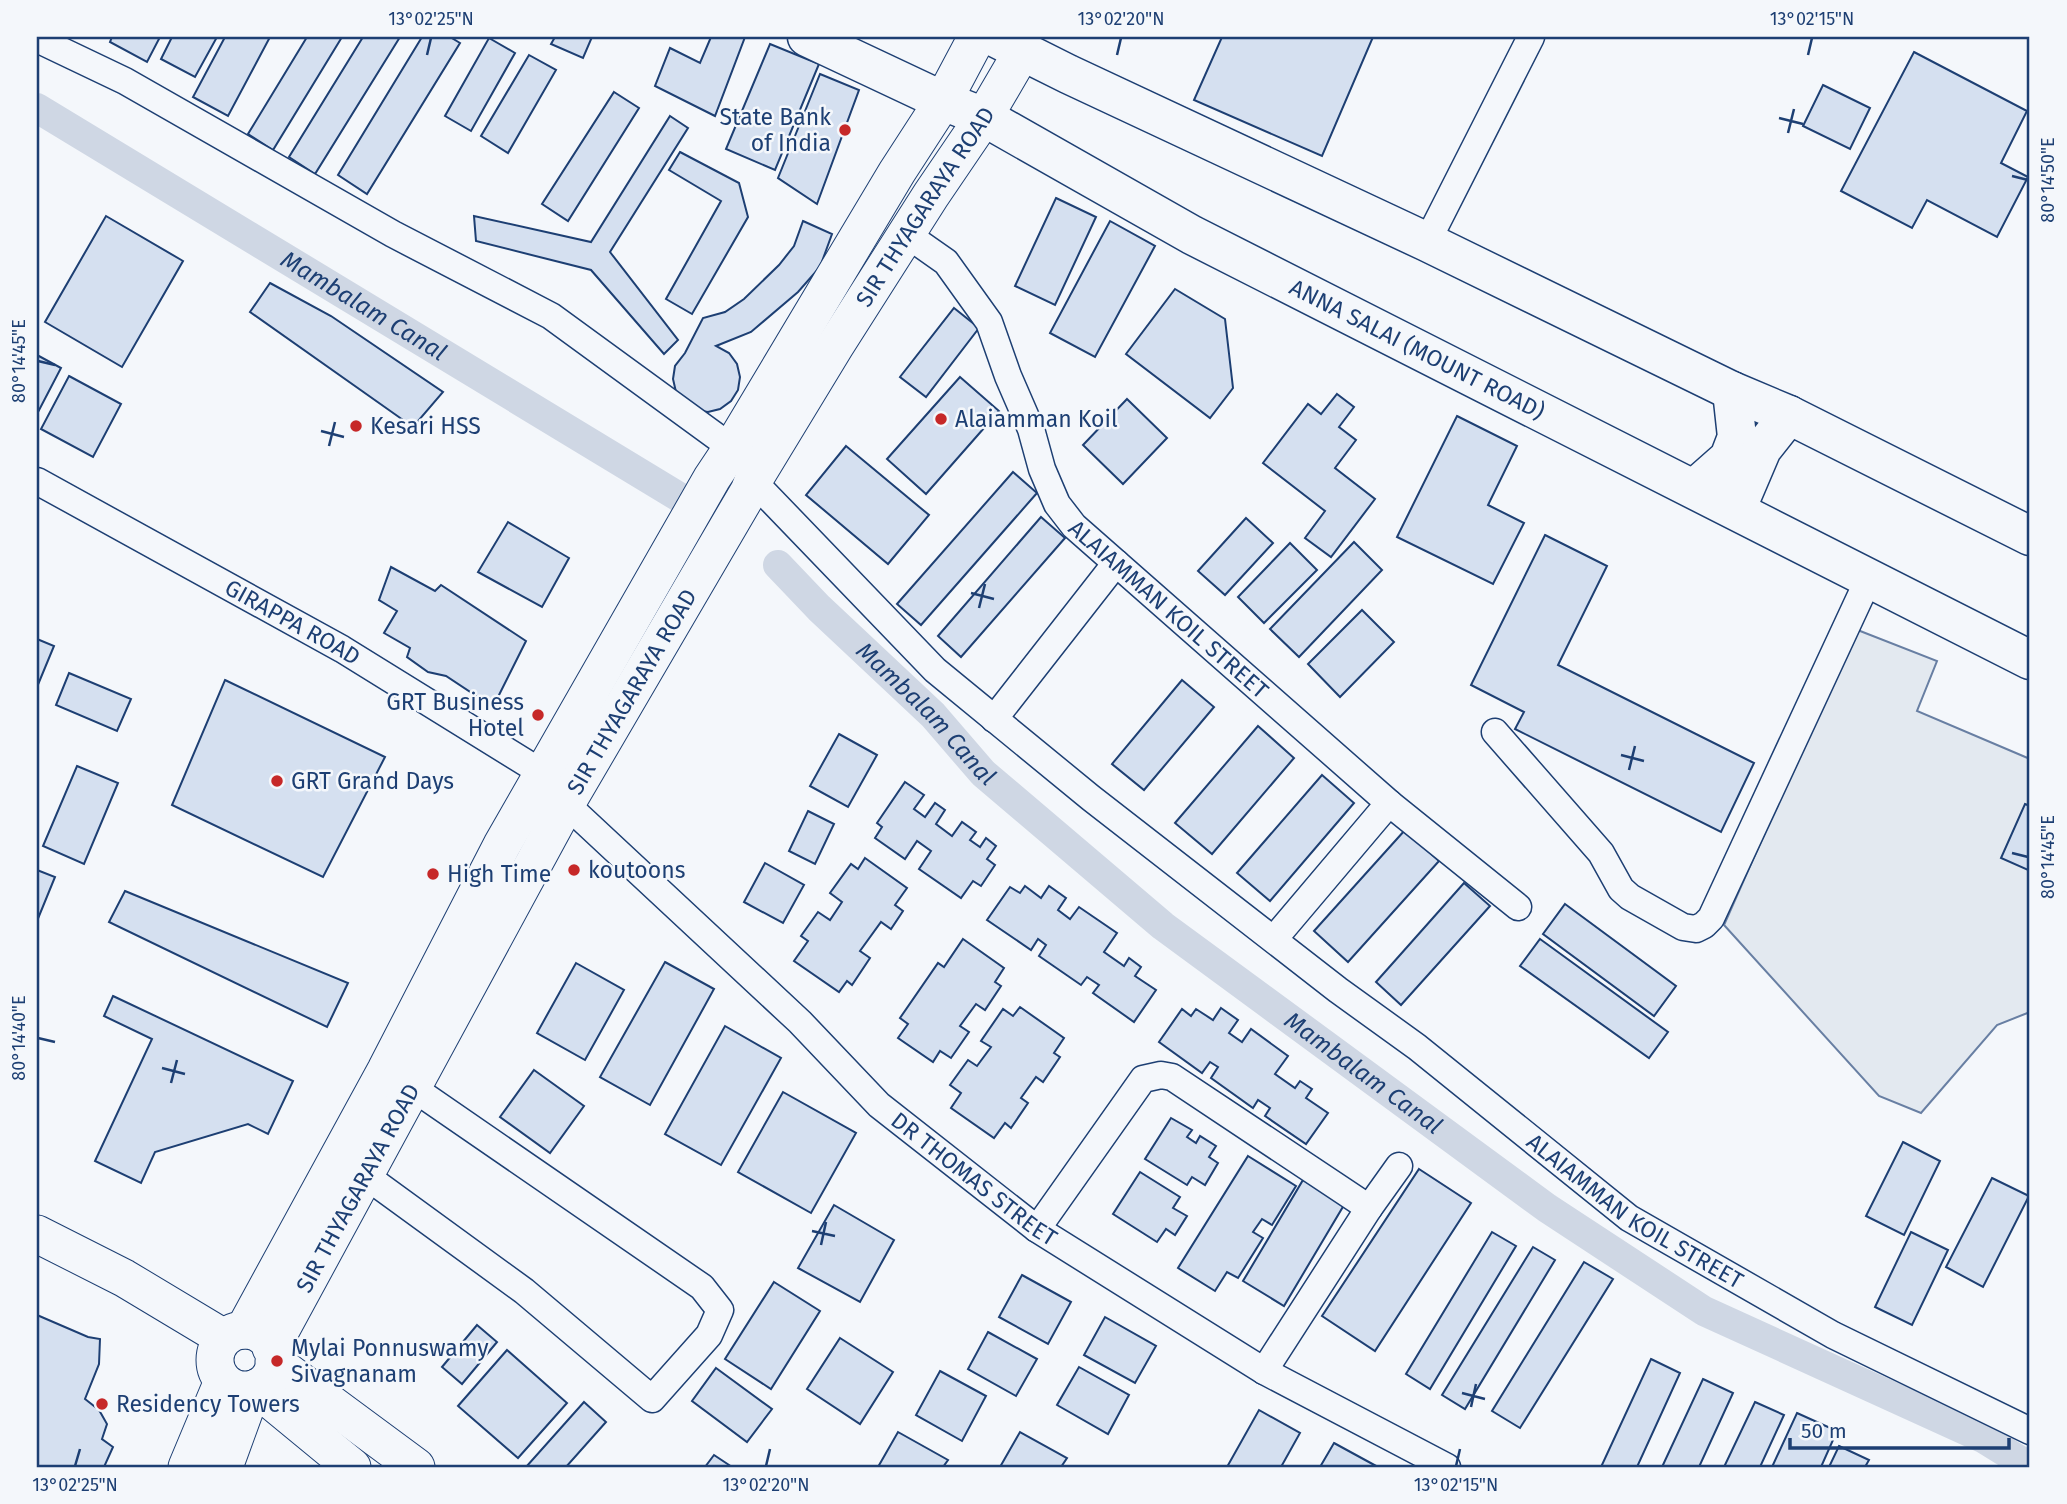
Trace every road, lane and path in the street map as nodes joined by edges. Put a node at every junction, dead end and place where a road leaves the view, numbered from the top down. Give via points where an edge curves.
1 (807, 37) edge
2 (977, 37) edge
3 (1531, 37) edge
4 (37, 39) edge
5 (1008, 44) edge
6 (943, 101) junction
7 (984, 117) junction
8 (906, 234) junction
9 (1427, 242) junction
10 (1732, 391) junction
11 (1789, 415) junction
12 (732, 448) junction
13 (37, 481) edge
14 (753, 481) junction
15 (1695, 488) junction
16 (1737, 510) junction
17 (2030, 536) edge
18 (1116, 563) junction
19 (1869, 578) junction
20 (2030, 660) edge
21 (994, 719) junction
22 (1495, 732) dead end
23 (544, 774) junction
24 (1389, 803) junction
25 (566, 804) junction
26 (1518, 907) dead end
27 (1274, 939) junction
28 (413, 1088) junction
29 (1399, 1166) dead end
30 (366, 1176) junction
31 (1369, 1208) junction
32 (1037, 1229) junction
33 (48, 1239) edge
34 (249, 1362) junction
35 (1264, 1371) junction
36 (2030, 1431) edge
37 (187, 1467) edge
38 (224, 1467) edge
39 (352, 1467) edge
40 (416, 1467) edge
41 (1447, 1467) edge

1 - 6 main road, ANNA SALAI (MOUNT ROAD)
2 - 6 main road, SIR THYAGARAYA ROAD
3 - 9 street
4 - 12 street via 125,81 393,234 551,316
5 - 7 main road, SIR THYAGARAYA ROAD
5 - 9 main road
6 - 7 main road, ANNA SALAI (MOUNT ROAD)
6 - 12 main road, SIR THYAGARAYA ROAD
7 - 8 main road, SIR THYAGARAYA ROAD
7 - 15 main road, ANNA SALAI (MOUNT ROAD) via 1192,235
8 - 14 main road, SIR THYAGARAYA ROAD
8 - 18 street, ALAIAMMAN KOIL STREET via 946,262 989,322 1056,504
9 - 10 main road
10 - 11 main road
10 - 15 main road via 1737,438 1729,457
11 - 16 main road via 1762,449
11 - 17 main road
12 - 23 main road, SIR THYAGARAYA ROAD
13 - 23 street, GIRAPPA ROAD via 342,649
14 - 21 street, ALAIAMMAN KOIL STREET via 935,670
14 - 25 main road, SIR THYAGARAYA ROAD
15 - 16 main road, ANNA SALAI (MOUNT ROAD)
16 - 19 main road, ANNA SALAI (MOUNT ROAD)
18 - 21 street
18 - 24 street, ALAIAMMAN KOIL STREET
19 - 20 main road, ANNA SALAI (MOUNT ROAD)
19 - 22 street via 1711,918 1696,929 1683,927 1621,889 1601,853
21 - 27 street, ALAIAMMAN KOIL STREET
23 - 34 main road, SIR THYAGARAYA ROAD via 502,845 386,1070
24 - 26 street, ALAIAMMAN KOIL STREET
24 - 27 street
25 - 28 main road, SIR THYAGARAYA ROAD
25 - 32 street, DR THOMAS STREET via 800,1022 879,1105
27 - 36 street, ALAIAMMAN KOIL STREET via 1629,1218 1833,1335
28 - 30 main road, SIR THYAGARAYA ROAD
28 - 30 street via 702,1287 720,1310 709,1335 652,1399 524,1291
29 - 31 street
30 - 34 main road, SIR THYAGARAYA ROAD
31 - 32 street via 1172,1077 1161,1075 1143,1079
31 - 35 street
32 - 35 street, DR THOMAS STREET
33 - 34 main road via 147,1291
34 - 37 main road, SIR THYAGARAYA ROAD
34 - 38 main road, SIR THYAGARAYA ROAD
34 - 39 main road
34 - 40 main road
35 - 41 street, DR THOMAS STREET

